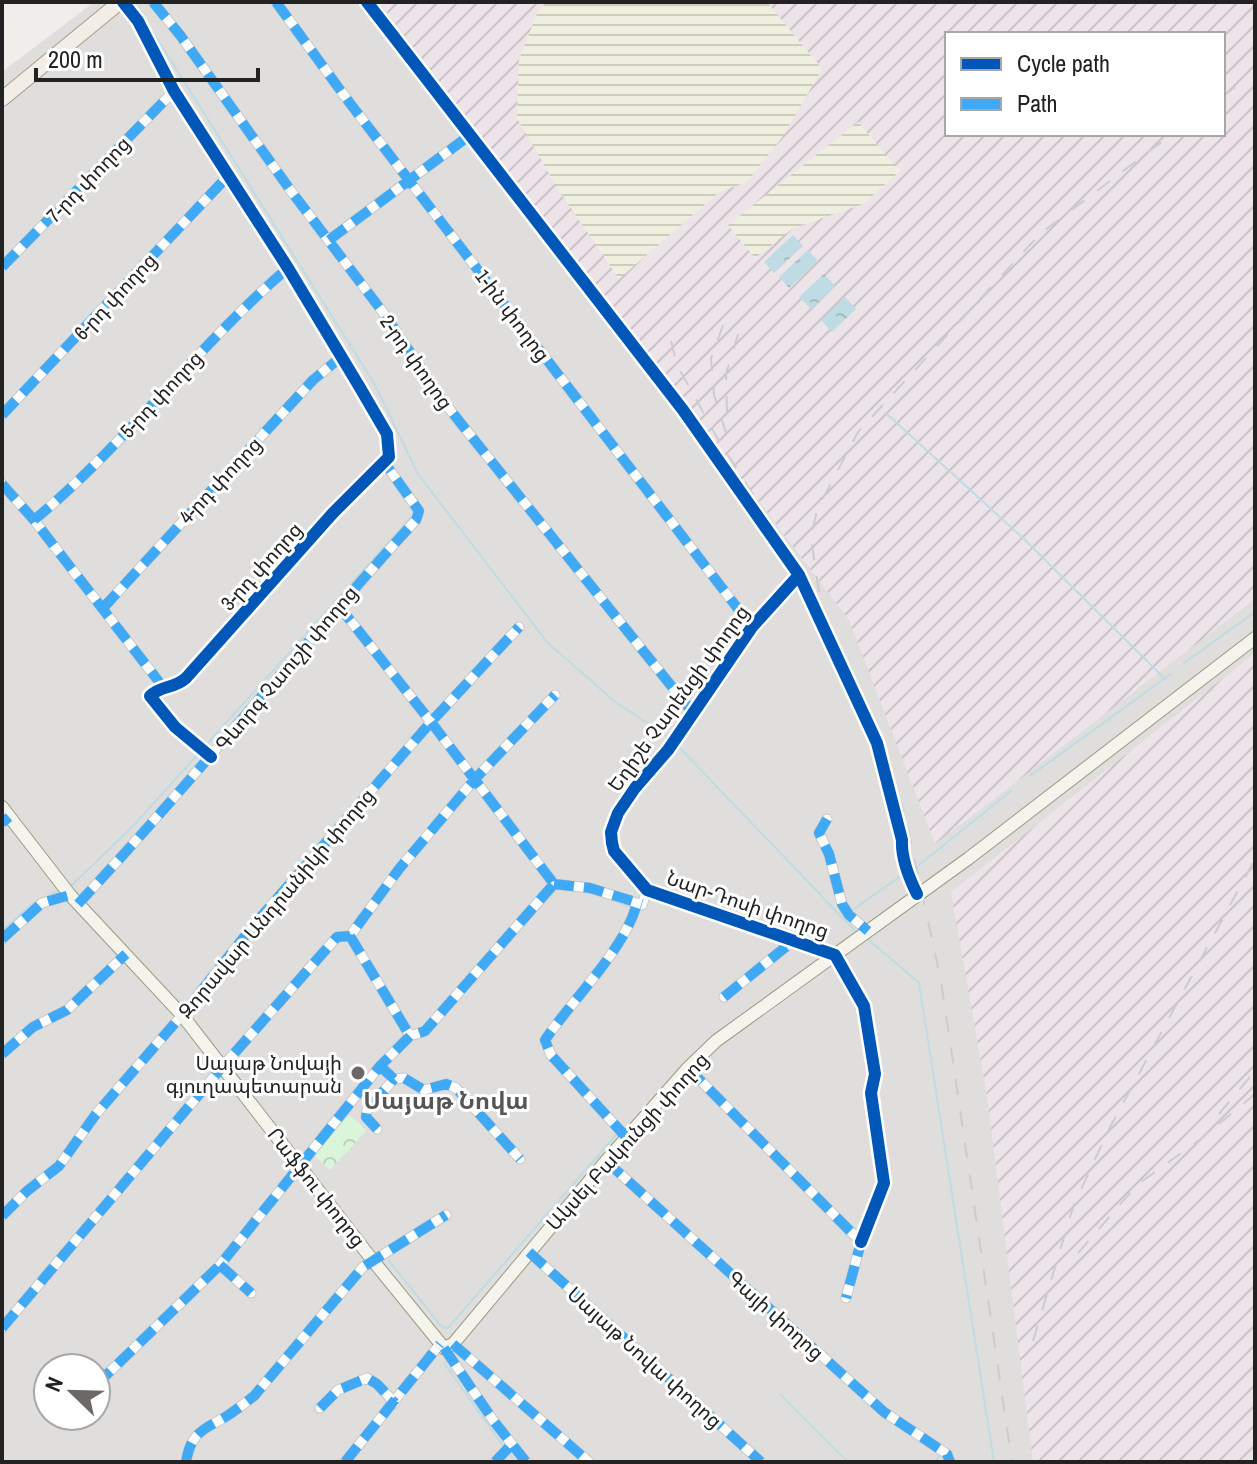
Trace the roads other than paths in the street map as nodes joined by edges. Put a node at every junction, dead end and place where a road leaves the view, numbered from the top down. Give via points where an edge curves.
1 (122, 2) edge
2 (153, 2) edge
3 (276, 2) edge
4 (367, 2) edge
5 (174, 91) junction
6 (2, 99) edge
7 (470, 135) junction
8 (228, 176) junction
9 (410, 180) junction
10 (329, 240) junction
11 (2, 267) edge
12 (288, 268) junction
13 (341, 357) junction
14 (2, 415) edge
15 (384, 462) junction
16 (2, 484) edge
17 (34, 520) junction
18 (799, 575) junction
19 (338, 605) junction
20 (103, 608) junction
21 (519, 627) dead end
22 (752, 627) junction
23 (1255, 638) edge
24 (163, 687) junction
25 (555, 695) dead end
26 (693, 713) junction
27 (431, 722) junction
28 (211, 757) junction
29 (475, 779) junction
30 (4, 816) edge
31 (827, 819) dead end
32 (554, 884) junction
33 (647, 890) junction
34 (917, 894) junction
35 (74, 900) junction
36 (637, 903) junction
37 (868, 931) junction
38 (350, 936) junction
39 (2, 939) edge
40 (793, 941) junction
41 (126, 954) junction
42 (835, 955) junction
43 (724, 997) dead end
44 (182, 1015) junction
45 (410, 1036) junction
46 (2, 1054) edge
47 (223, 1066) junction
48 (380, 1066) junction
49 (688, 1068) junction
50 (394, 1079) junction
51 (377, 1129) dead end
52 (627, 1138) junction
53 (520, 1159) dead end
54 (606, 1161) junction
55 (300, 1164) junction
56 (446, 1215) dead end
57 (2, 1216) edge
58 (861, 1242) junction
59 (529, 1252) junction
60 (374, 1262) junction
61 (220, 1265) junction
62 (251, 1293) dead end
63 (846, 1298) dead end
64 (2, 1328) edge
65 (446, 1346) junction
66 (112, 1370) edge
67 (395, 1403) junction
68 (320, 1408) dead end
69 (512, 1444) junction
70 (186, 1462) edge
71 (345, 1462) edge
72 (495, 1462) edge
73 (526, 1462) edge
74 (589, 1462) edge
75 (761, 1462) edge
76 (950, 1462) edge

1 - 5 street via 138,21
1 - 6 main road
2 - 10 street, 2-րդ փողոց
3 - 9 street, 1-ին փողոց
4 - 7 street
5 - 8 street
5 - 11 street, 7-րդ փողոց
7 - 9 street
7 - 18 street via 683,410
8 - 12 street
8 - 14 street, 6-րդ փողոց
9 - 10 street
9 - 22 street, 1-ին փողոց
10 - 26 street, 2-րդ փողոց via 443,401
12 - 13 street
12 - 17 street, 5-րդ փողոց via 246,304 74,487
13 - 15 street via 387,434 389,457
13 - 20 street, 4-րդ փողոց via 313,380
15 - 19 street, Գևորգ Չաուշի փողոց via 419,511
15 - 24 street, 3-րդ փողոց via 186,678
16 - 17 street
17 - 20 street
18 - 22 street, Եղիշե Չարենցի փողոց
18 - 34 street via 877,743
19 - 27 street
19 - 28 street, Գևորգ Չաուշի փողոց
20 - 24 street
21 - 27 street, Զորավար Անդրանիկի փողոց
22 - 26 street, Եղիշե Չարենցի փողոց
23 - 34 main road, Ակսել Բակունցի փողոց
24 - 28 street via 150,696 175,727
25 - 29 street
26 - 33 street, Եղիշե Չարենցի փողոց via 635,788 611,832 614,851
27 - 29 street
27 - 44 street, Զորավար Անդրանիկի փողոց
28 - 35 street, Գևորգ Չաուշի փողոց
29 - 32 street
29 - 38 street
30 - 35 main road, Րաֆֆու փողոց
31 - 37 street via 819,833 842,904
32 - 36 street via 590,888
32 - 45 street via 425,1031
33 - 36 street via 642,905
33 - 40 street, Նար-Դոսի փողոց
34 - 37 main road, Ակսել Բակունցի փողոց
35 - 39 street via 42,903
35 - 41 main road, Րաֆֆու փողոց
36 - 52 street via 602,965 545,1040 551,1055
37 - 42 main road, Ակսել Բակունցի փողոց
38 - 45 street
38 - 47 street via 337,937
40 - 42 street, Նար-Դոսի փողոց
40 - 43 street
41 - 44 main road, Րաֆֆու փողոց
41 - 46 street via 67,1010 33,1027
42 - 49 main road, Ակսել Բակունցի փողոց via 716,1041
42 - 58 street via 864,1006 875,1074 871,1093 884,1183
44 - 47 main road, Րաֆֆու փողոց
44 - 57 street, Զորավար Անդրանիկի փողոց via 96,1114 59,1166
45 - 48 street
47 - 55 main road, Րաֆֆու փողոց
47 - 64 street
48 - 50 street
48 - 55 street
49 - 52 main road, Ակսել Բակունցի փողոց
49 - 58 street
50 - 51 street via 367,1110 366,1117
50 - 53 street via 404,1078 424,1090 446,1084 456,1088
52 - 54 main road, Ակսել Բակունցի փողոց
54 - 59 main road, Ակսել Բակունցի փողոց
54 - 76 street, Գայի փողոց via 884,1412 947,1454
55 - 60 main road, Րաֆֆու փողոց
55 - 61 street
56 - 60 street
58 - 63 street
59 - 65 main road, Ակսել Բակունցի փողոց
59 - 75 street, Սայաթ Նովա փողոց
60 - 65 main road, Րաֆֆու փողոց
60 - 70 street via 348,1283 254,1396 200,1429
61 - 62 street
61 - 66 street
65 - 67 street
65 - 69 street, Րաֆֆու փողոց
65 - 74 street
67 - 68 street via 367,1378 338,1390
67 - 71 street
69 - 72 street
69 - 73 street, Րաֆֆու փողոց

